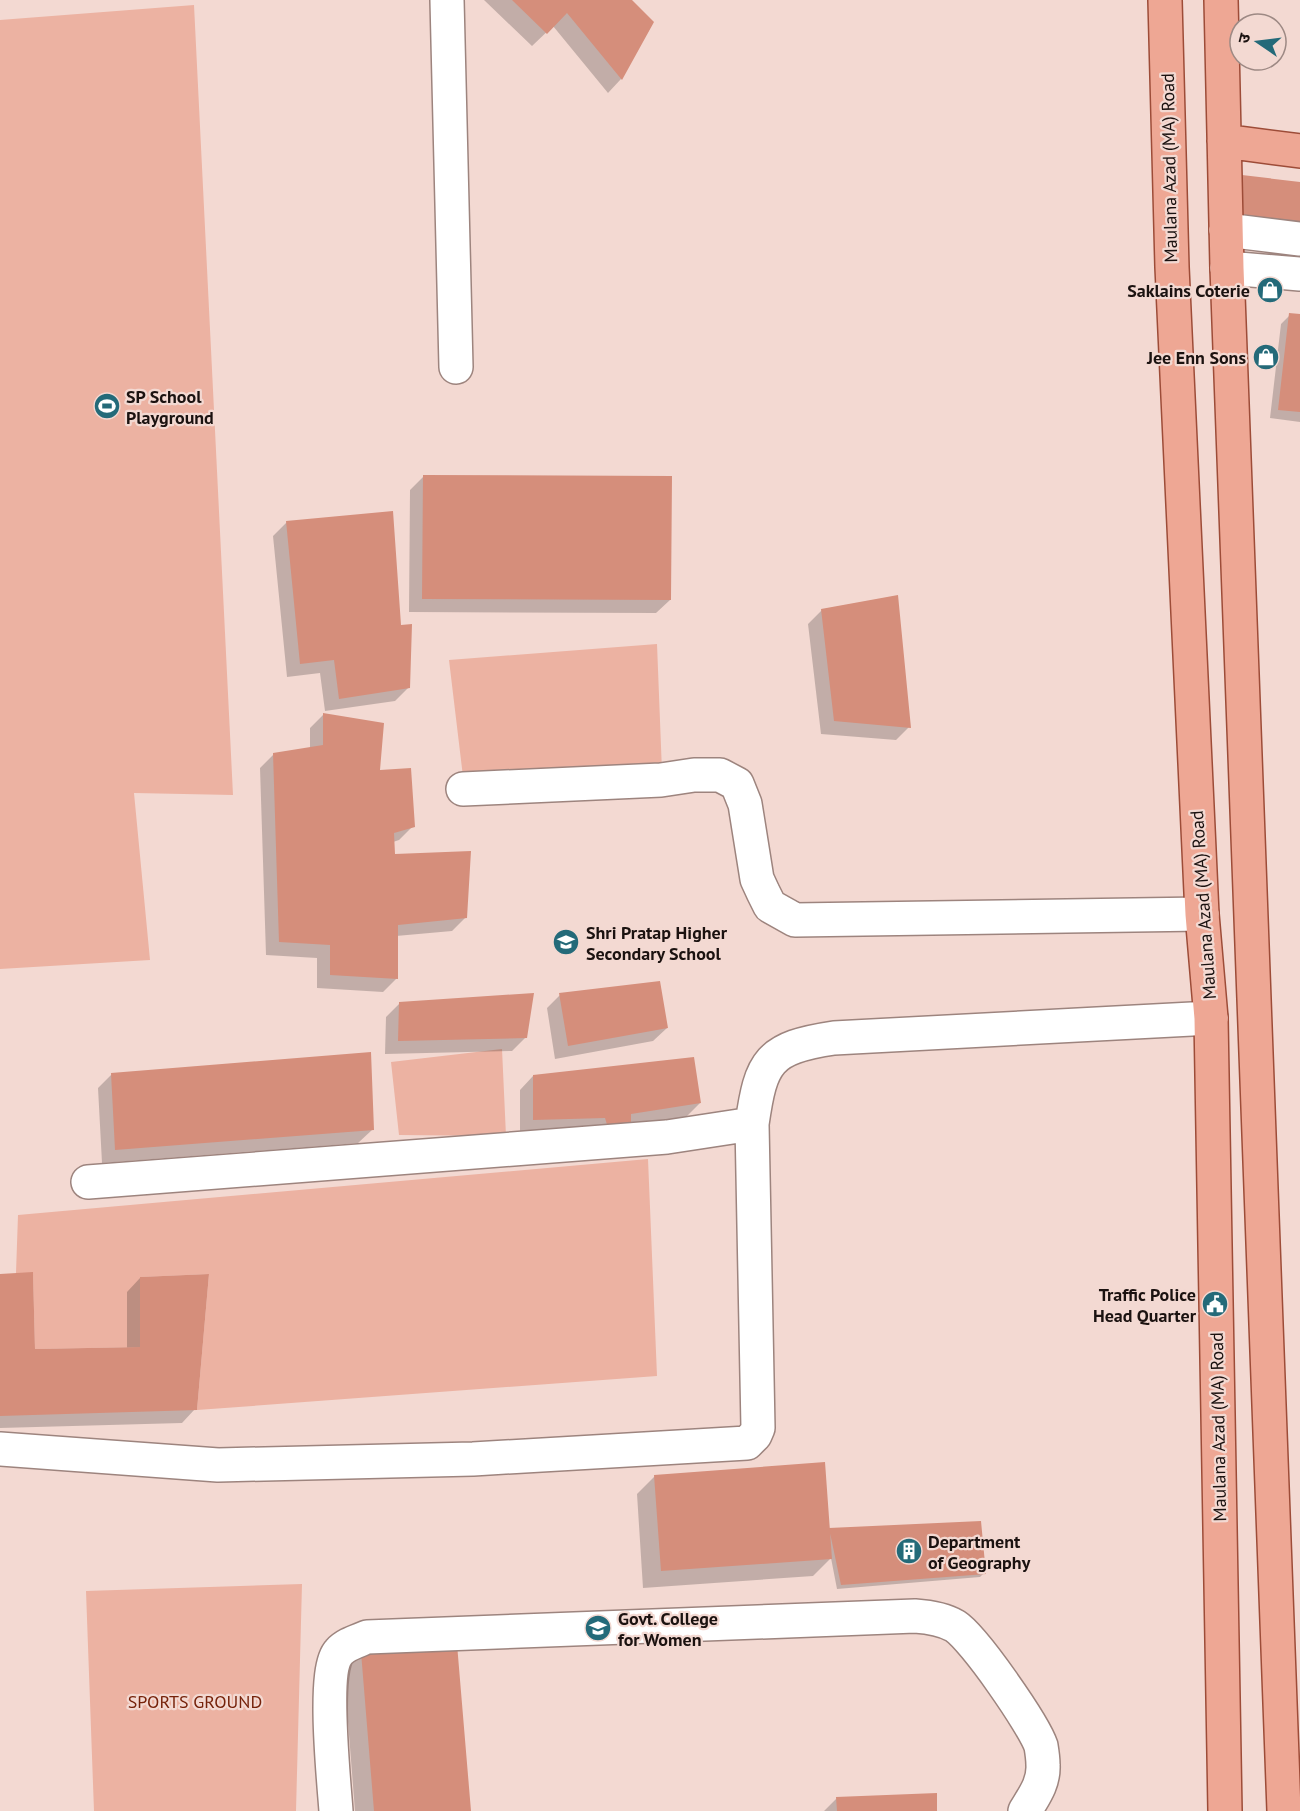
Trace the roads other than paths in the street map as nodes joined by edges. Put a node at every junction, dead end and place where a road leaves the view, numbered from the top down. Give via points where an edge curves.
1 (447, 0) edge
2 (1165, 0) edge
3 (1221, 0) edge
4 (1224, 141) junction
5 (1300, 151) edge
6 (1226, 230) junction
7 (1300, 239) edge
8 (1227, 267) junction
9 (1300, 274) edge
10 (456, 367) dead end
11 (463, 789) dead end
12 (1202, 914) junction
13 (1211, 1018) junction
14 (752, 1124) junction
15 (88, 1182) dead end
16 (0, 1449) edge
17 (336, 1811) edge
18 (1025, 1811) edge
19 (1225, 1811) edge
20 (1284, 1811) edge

1 - 10 street
2 - 12 main road, Maulana Azad (MA) Road via 1172,267
3 - 4 main road
4 - 5 main road
4 - 6 main road
6 - 7 street
6 - 8 main road
8 - 9 street
8 - 20 main road
11 - 12 street via 720,775 736,784 745,804 757,879 770,906 795,920
12 - 13 main road, Maulana Azad (MA) Road
13 - 14 street via 814,1041 770,1060 758,1086
13 - 19 main road, Maulana Azad (MA) Road
14 - 15 street via 667,1137
14 - 16 street via 758,1428 747,1443 473,1459 218,1465
17 - 18 street via 332,1666 338,1652 368,1637 915,1616 936,1618 955,1626 970,1640 1029,1725 1040,1746 1043,1775

